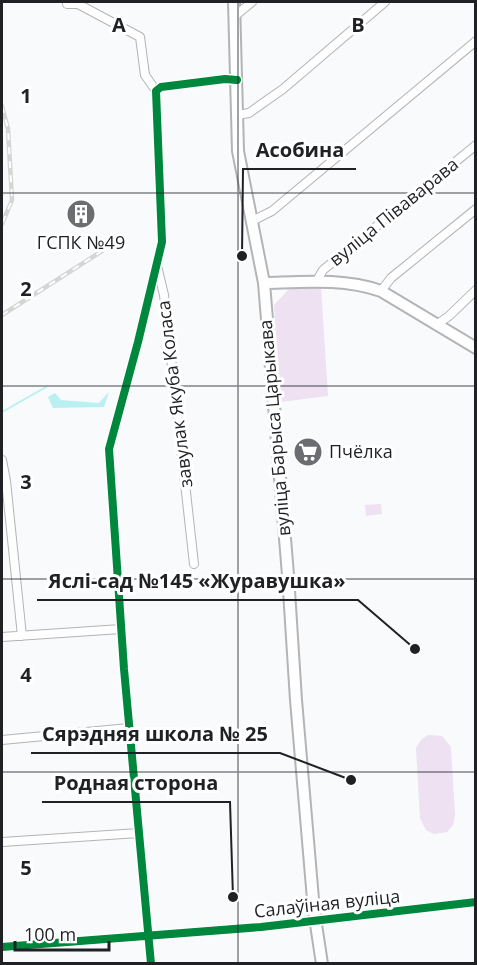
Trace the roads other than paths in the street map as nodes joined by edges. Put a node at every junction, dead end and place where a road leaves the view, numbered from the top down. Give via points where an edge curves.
1 (234, 2) edge
2 (252, 2) edge
3 (385, 2) edge
4 (67, 4) dead end
5 (235, 16) junction
6 (476, 41) edge
7 (237, 80) junction
8 (156, 91) junction
9 (238, 115) junction
10 (476, 145) edge
11 (476, 209) edge
12 (252, 221) junction
13 (157, 264) junction
14 (316, 282) junction
15 (264, 283) junction
16 (476, 290) edge
17 (381, 291) junction
18 (436, 325) junction
19 (476, 348) edge
20 (2, 460) edge
21 (194, 564) dead end
22 (121, 629) junction
23 (22, 636) junction
24 (2, 637) edge
25 (129, 728) junction
26 (2, 740) edge
27 (139, 833) junction
28 (2, 842) edge
29 (476, 902) edge
30 (316, 921) junction
31 (149, 937) junction
32 (2, 947) edge
33 (151, 963) edge
34 (322, 963) edge

1 - 5 main road, вуліца Барыса Царыкава
2 - 5 street
3 - 9 street via 283,89 249,113
4 - 8 street via 78,4 140,37 145,75
5 - 7 main road, вуліца Барыса Царыкава
6 - 12 street via 272,212
7 - 8 street via 161,87
7 - 9 main road, вуліца Барыса Царыкава
8 - 13 street, завулак Якуба Коласа via 162,242
9 - 12 main road, вуліца Барыса Царыкава via 238,152
10 - 14 street, вуліца Піваварава via 323,270
11 - 17 street
12 - 15 main road, вуліца Барыса Царыкава
13 - 21 street, завулак Якуба Коласа
13 - 22 street via 109,449
14 - 15 main road
14 - 17 main road via 357,284
15 - 30 main road, вуліца Барыса Царыкава
16 - 18 street
17 - 18 main road
18 - 19 main road
20 - 23 street
22 - 23 street
22 - 25 street
23 - 24 street
25 - 26 street
25 - 27 street
27 - 28 street
27 - 31 street
29 - 30 street, Салаўіная вуліца
30 - 31 street, Салаўіная вуліца
30 - 34 main road, вуліца Барыса Царыкава
31 - 32 street, Салаўіная вуліца
31 - 33 street

